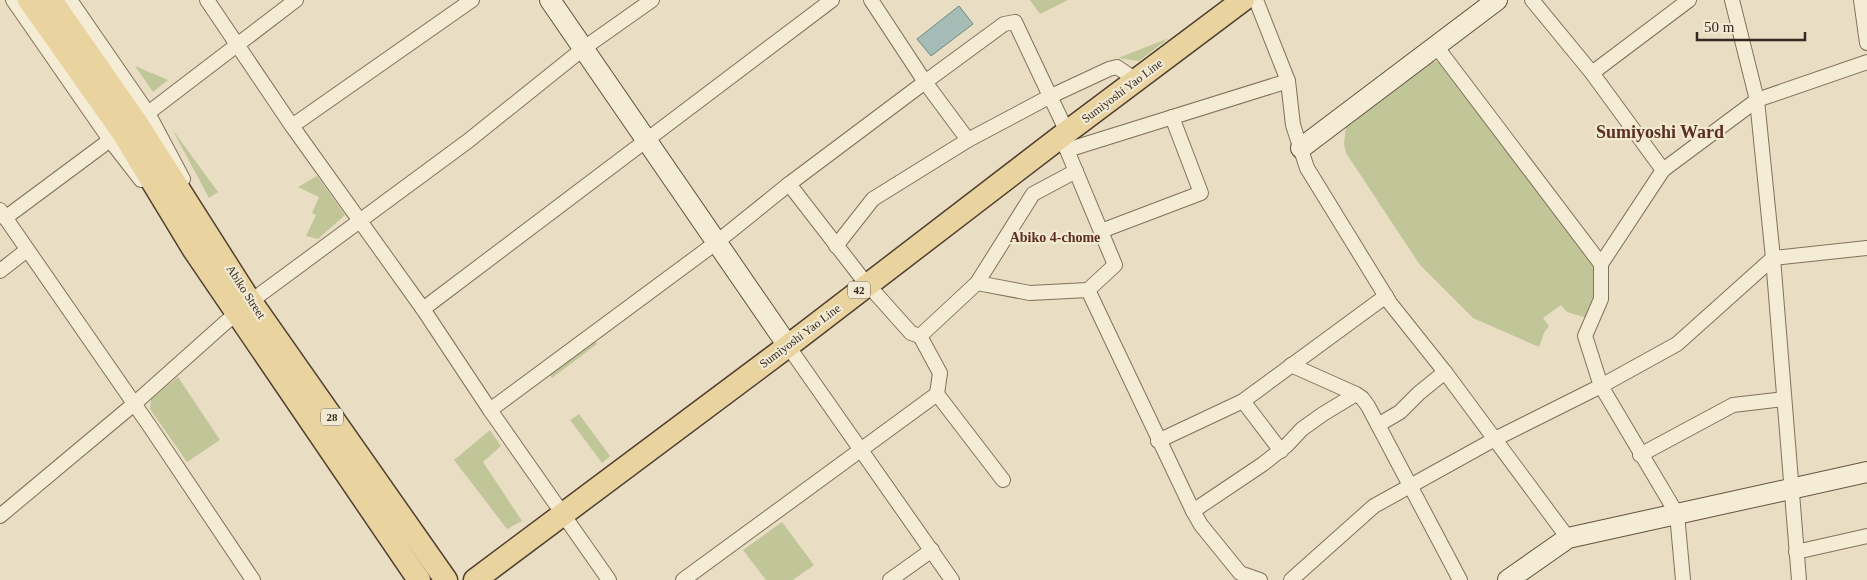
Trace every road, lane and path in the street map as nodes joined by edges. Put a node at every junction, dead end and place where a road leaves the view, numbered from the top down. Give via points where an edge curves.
1 (13, 0) edge
2 (29, 0) edge
3 (51, 0) edge
4 (70, 0) edge
5 (207, 0) edge
6 (296, 0) edge
7 (472, 0) edge
8 (550, 0) edge
9 (652, 0) edge
10 (832, 0) edge
11 (871, 0) edge
12 (1243, 0) edge
13 (1256, 0) edge
14 (1497, 0) edge
15 (1532, 0) edge
16 (1689, 0) edge
17 (1732, 0) edge
18 (1861, 0) edge
19 (1867, 43) edge
20 (237, 44) junction
21 (1436, 46) junction
22 (584, 48) junction
23 (1867, 62) edge
24 (1592, 73) junction
25 (1136, 80) junction
26 (1288, 81) junction
27 (925, 82) junction
28 (1049, 97) junction
29 (1757, 100) junction
30 (148, 113) junction
31 (1172, 117) junction
32 (292, 126) junction
33 (110, 140) junction
34 (645, 140) junction
35 (968, 140) junction
36 (1067, 141) junction
37 (1301, 148) junction
38 (1663, 170) junction
39 (1076, 171) junction
40 (789, 184) junction
41 (3, 214) edge
42 (359, 222) junction
43 (1101, 232) junction
44 (716, 242) junction
45 (836, 246) junction
46 (1867, 248) edge
47 (27, 250) junction
48 (194, 250) junction
49 (219, 252) junction
50 (1773, 258) junction
51 (1601, 264) junction
52 (0, 272) edge
53 (977, 283) junction
54 (868, 284) junction
55 (1088, 290) junction
56 (1386, 296) junction
57 (244, 308) junction
58 (422, 309) junction
59 (920, 336) junction
60 (788, 346) junction
61 (1291, 365) junction
62 (1445, 372) junction
63 (1601, 386) junction
64 (937, 394) junction
65 (1356, 394) junction
66 (1784, 399) junction
67 (1243, 400) junction
68 (134, 404) junction
69 (490, 410) junction
70 (1378, 425) junction
71 (1494, 439) junction
72 (1158, 441) junction
73 (860, 449) junction
74 (1280, 451) junction
75 (1640, 455) junction
76 (1866, 477) edge
77 (1002, 480) dead end
78 (1411, 486) junction
79 (1791, 489) junction
80 (1192, 511) junction
81 (563, 514) junction
82 (1677, 514) junction
83 (0, 516) edge
84 (1867, 536) edge
85 (1568, 538) junction
86 (932, 550) junction
87 (1796, 552) junction
88 (253, 580) edge
89 (419, 580) edge
90 (446, 580) edge
91 (475, 580) edge
92 (609, 580) edge
93 (683, 580) edge
94 (890, 580) edge
95 (952, 580) edge
96 (1260, 580) edge
97 (1291, 580) edge
98 (1460, 580) edge
99 (1508, 580) edge
100 (1683, 580) edge
101 (1799, 580) edge

1 - 33 street
2 - 48 main road, Abiko Street / 28 via 123,133
3 - 49 main road, Abiko Street / 28 via 136,122
4 - 30 street
5 - 20 street
6 - 20 street
7 - 32 street
8 - 22 street
9 - 22 street
10 - 34 street
11 - 27 street
12 - 25 main road, Sumiyoshi Yao Line / 42
13 - 26 street
14 - 21 street
15 - 24 street
16 - 24 street
17 - 29 street
18 - 19 street
20 - 30 street
20 - 32 street
21 - 37 street
21 - 51 street
22 - 34 street
22 - 42 street via 468,141
23 - 29 street
24 - 38 street
25 - 28 street via 1117,67
25 - 36 main road, Sumiyoshi Yao Line / 42
26 - 31 street
26 - 37 street via 1292,124
27 - 28 street via 1004,24 1015,22
27 - 35 street
27 - 40 street
28 - 35 street
28 - 36 street
29 - 38 street
29 - 50 street
30 - 49 street
31 - 36 street
31 - 43 street via 1201,194
32 - 42 street
33 - 41 street
33 - 48 street
34 - 44 street
34 - 58 street
35 - 45 street via 873,198
36 - 39 street
36 - 54 main road, Sumiyoshi Yao Line / 42
37 - 56 street via 1307,168
38 - 51 street
39 - 43 street
39 - 53 street via 1033,194
40 - 44 street
40 - 45 street
41 - 47 street
42 - 57 street
42 - 58 street
43 - 55 street via 1115,265
44 - 60 street
44 - 69 street
45 - 54 street
46 - 50 street
47 - 52 street
47 - 68 street
48 - 57 main road, Abiko Street / 28
49 - 57 main road, Abiko Street / 28
50 - 63 street via 1678,344
50 - 66 street
51 - 63 street via 1601,299 1585,336
53 - 55 street via 1030,293
53 - 59 street
54 - 59 street via 911,333
54 - 60 main road, Sumiyoshi Yao Line / 42
55 - 72 street
56 - 61 street
56 - 62 street
57 - 68 street
57 - 89 main road, Abiko Street / 28
57 - 90 main road, Abiko Street / 28
58 - 69 street
59 - 64 street via 940,374
60 - 73 street
60 - 81 main road, Sumiyoshi Yao Line / 42
61 - 65 street
61 - 67 street
62 - 70 street via 1400,412
62 - 71 street
63 - 71 street
63 - 75 street
64 - 73 street
64 - 77 street
65 - 70 street via 1368,406
65 - 74 street via 1309,424
66 - 75 street via 1732,405
66 - 79 street
67 - 72 street
67 - 74 street
68 - 83 street
68 - 88 street
69 - 81 street
70 - 78 street
71 - 78 street
71 - 85 street
72 - 80 street
73 - 86 street
73 - 93 street
74 - 80 street
75 - 82 street
76 - 79 street
78 - 97 street via 1374,506
78 - 98 street
79 - 82 street
79 - 87 street
80 - 96 street via 1240,573
81 - 91 main road, Sumiyoshi Yao Line / 42
81 - 92 street
82 - 85 street
82 - 100 street
84 - 87 street
85 - 99 street
86 - 94 street
86 - 95 street
87 - 101 street

